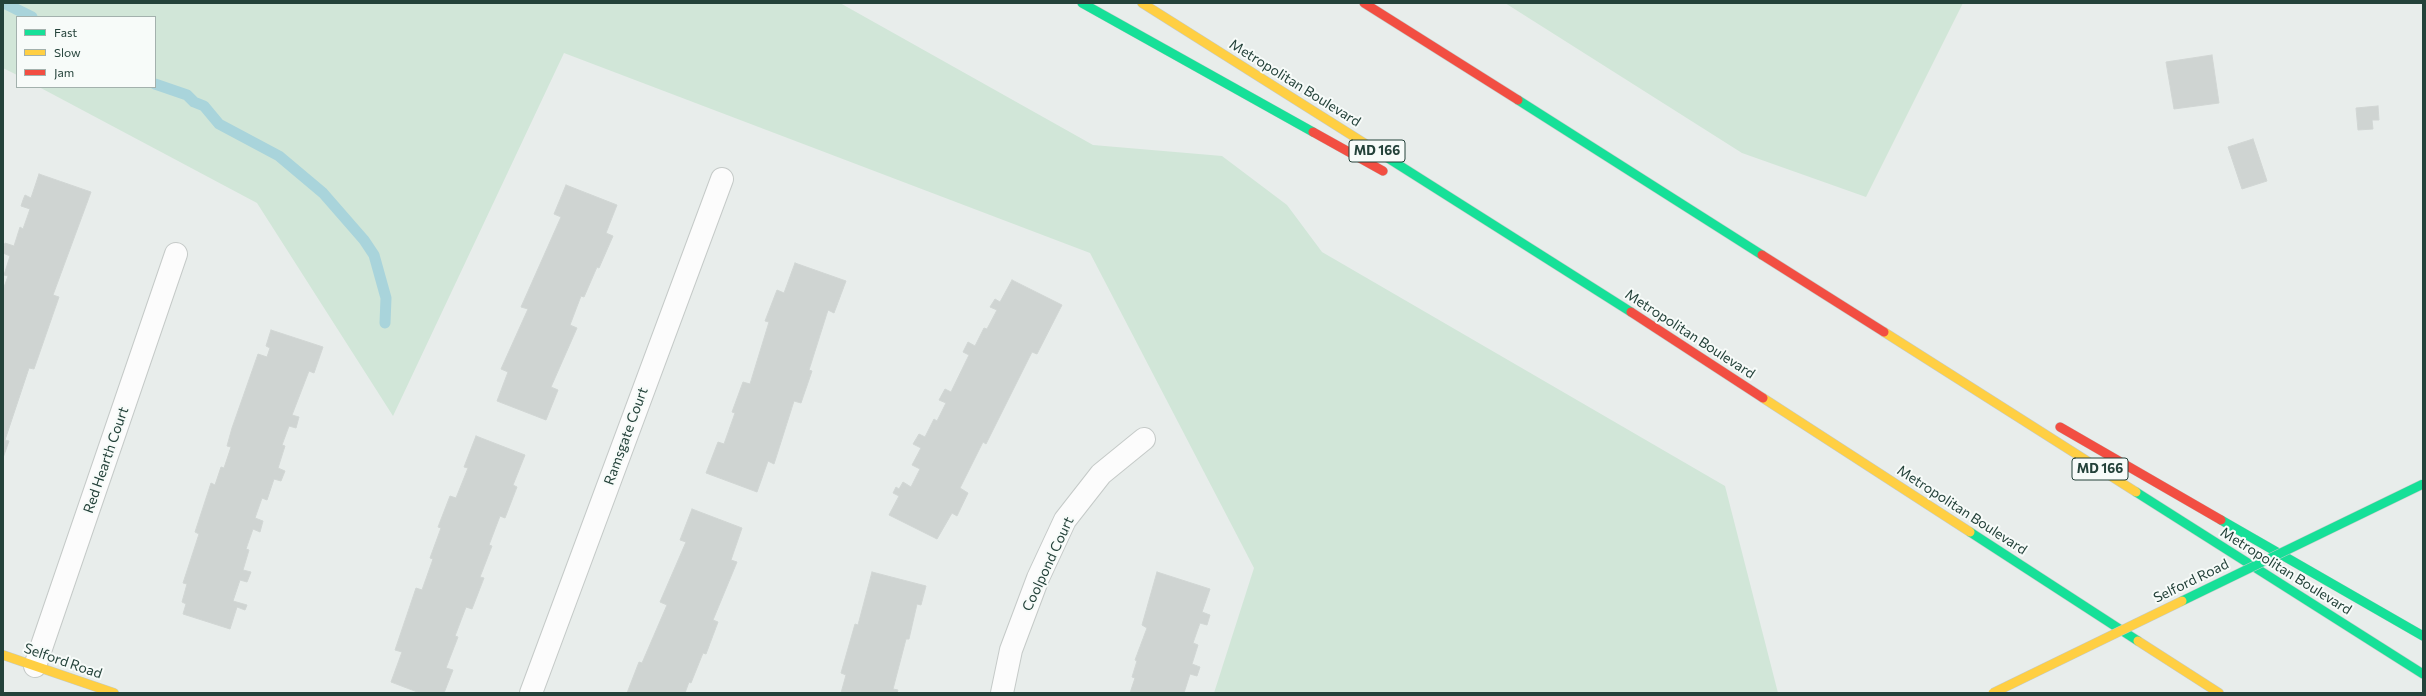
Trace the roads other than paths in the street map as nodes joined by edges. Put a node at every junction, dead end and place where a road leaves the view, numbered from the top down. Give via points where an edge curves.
1 (1082, 3) edge
2 (1142, 3) edge
3 (1364, 3) edge
4 (1388, 174) dead end
5 (722, 179) dead end
6 (1444, 205) dead end
7 (176, 254) dead end
8 (1777, 264) junction
9 (1611, 299) junction
10 (1970, 375) dead end
11 (2052, 422) dead end
12 (1144, 439) dead end
13 (2423, 484) edge
14 (2423, 636) edge
15 (3, 655) edge
16 (35, 666) junction
17 (2423, 674) edge
18 (114, 693) edge
19 (531, 693) edge
20 (1002, 693) edge
21 (1993, 693) edge
22 (2219, 693) edge

1 - 4 main road
2 - 9 main road, Metropolitan Boulevard / MD 166
3 - 8 main road, Metropolitan Boulevard / MD 166
5 - 19 street, Ramsgate Court
6 - 9 main road
7 - 16 street, Red Hearth Court
8 - 10 main road
8 - 17 main road, Metropolitan Boulevard / MD 166
9 - 22 main road, Metropolitan Boulevard / MD 166
11 - 14 main road
12 - 20 street, Coolpond Court via 1101,474 1065,520 1038,578 1011,650
13 - 21 main road, Selford Road, bridge
15 - 16 main road, Selford Road
16 - 18 main road, Selford Road

